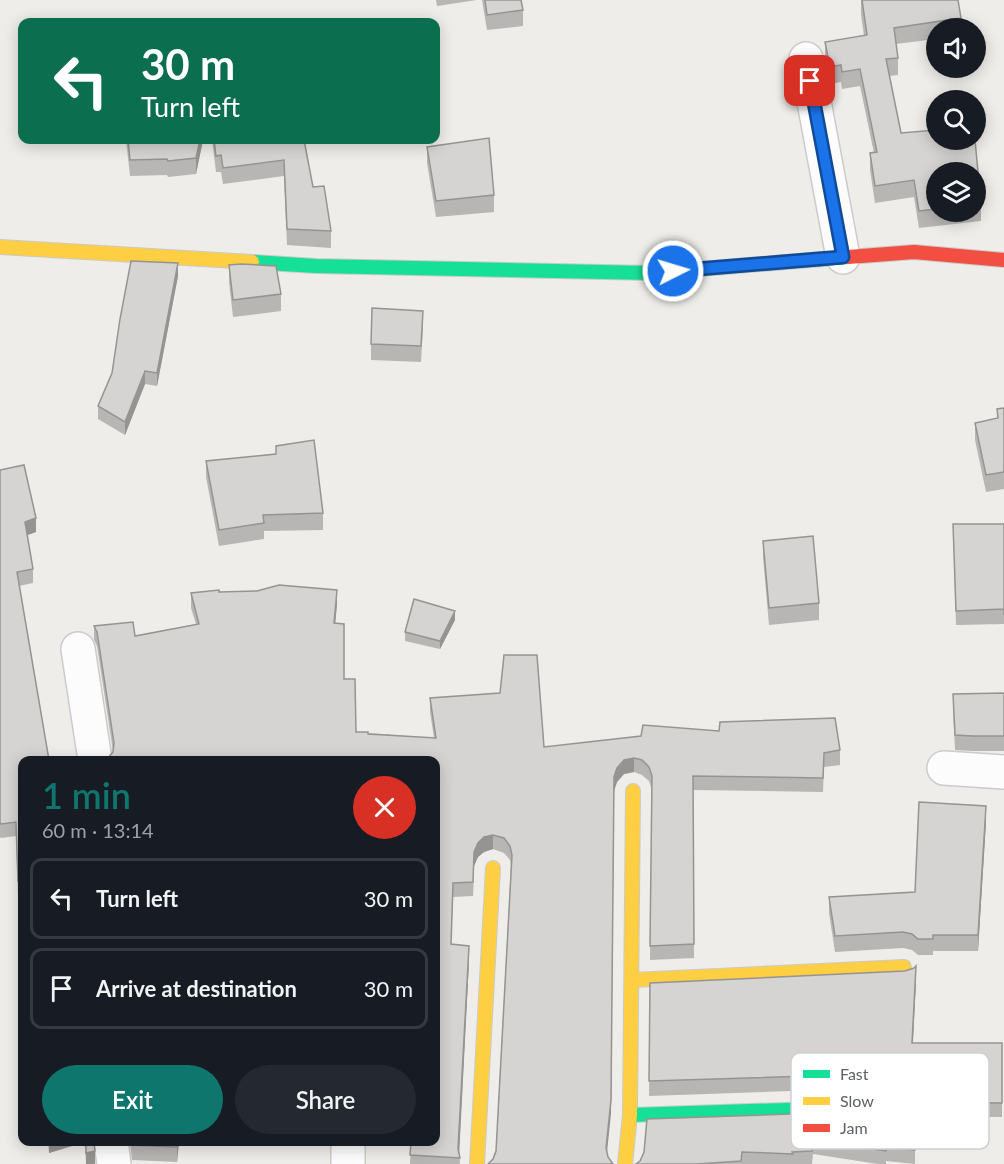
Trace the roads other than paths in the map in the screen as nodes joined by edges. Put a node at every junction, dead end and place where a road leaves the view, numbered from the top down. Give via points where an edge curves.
1 (806, 59) dead end
2 (0, 247) edge
3 (843, 257) junction
4 (1004, 260) edge
5 (78, 649) dead end
6 (94, 756) edge
7 (944, 768) dead end
8 (1004, 772) edge
9 (633, 791) dead end
10 (493, 868) dead end
11 (904, 968) dead end
12 (632, 980) junction
13 (791, 1110) edge
14 (630, 1115) junction
15 (112, 1146) edge
16 (348, 1146) edge
17 (114, 1164) edge
18 (348, 1164) edge
19 (477, 1164) edge
20 (625, 1164) edge

1 - 3 street
2 - 3 street via 316,266 651,273
3 - 4 street via 914,252
5 - 6 street
7 - 8 street
9 - 12 street
10 - 19 street
11 - 12 street
12 - 14 street
13 - 14 street
14 - 20 street
15 - 17 street
16 - 18 street

